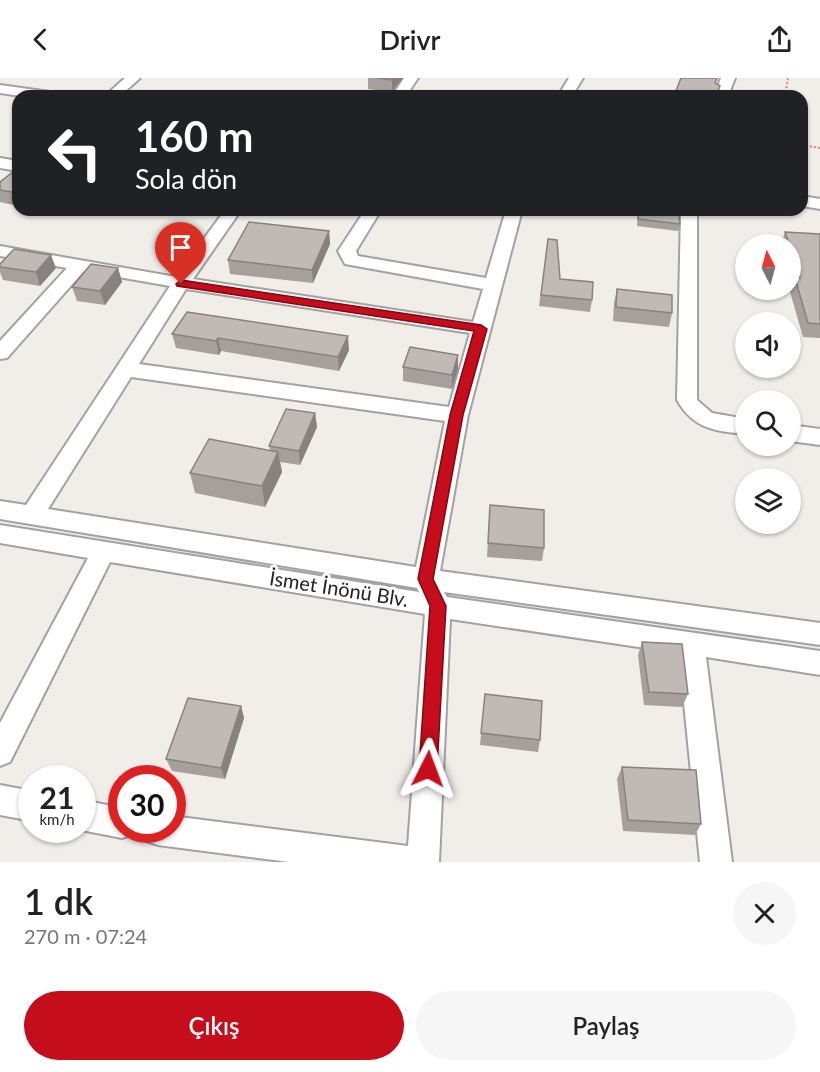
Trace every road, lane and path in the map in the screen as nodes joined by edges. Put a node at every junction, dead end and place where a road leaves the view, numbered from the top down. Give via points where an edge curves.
1 (133, 78) edge
2 (119, 90) edge
3 (229, 216) edge
4 (369, 216) edge
5 (512, 216) edge
6 (688, 216) edge
7 (0, 252) edge
8 (79, 266) junction
9 (181, 284) junction
10 (494, 285) junction
11 (481, 329) junction
12 (0, 352) edge
13 (125, 369) junction
14 (457, 415) junction
15 (735, 425) edge
16 (801, 434) edge
17 (820, 437) edge
18 (0, 510) edge
19 (32, 515) junction
20 (0, 534) edge
21 (104, 550) junction
22 (426, 579) junction
23 (438, 606) junction
24 (820, 634) edge
25 (691, 644) junction
26 (820, 663) edge
27 (0, 752) edge
28 (0, 800) edge
29 (18, 803) edge
30 (186, 834) edge
31 (413, 862) edge
32 (423, 862) edge
33 (716, 862) edge

1 - 2 street
3 - 9 street
4 - 10 street via 347,251 351,260
5 - 10 street
6 - 15 street via 687,400 693,411 706,420
7 - 8 street
8 - 9 street
8 - 12 street
9 - 11 street
9 - 13 street
10 - 11 street
11 - 14 street
13 - 14 street
13 - 19 street
14 - 22 street
16 - 17 street
18 - 19 street, İsmet İnönü Blv.
19 - 22 street, İsmet İnönü Blv.
20 - 21 street, İsmet İnönü Blv.
21 - 23 street, İsmet İnönü Blv.
21 - 27 street
22 - 23 street
22 - 24 street, İsmet İnönü Blv.
23 - 25 street, İsmet İnönü Blv.
23 - 32 street
25 - 26 street, İsmet İnönü Blv.
25 - 33 street
28 - 29 street
30 - 31 street

